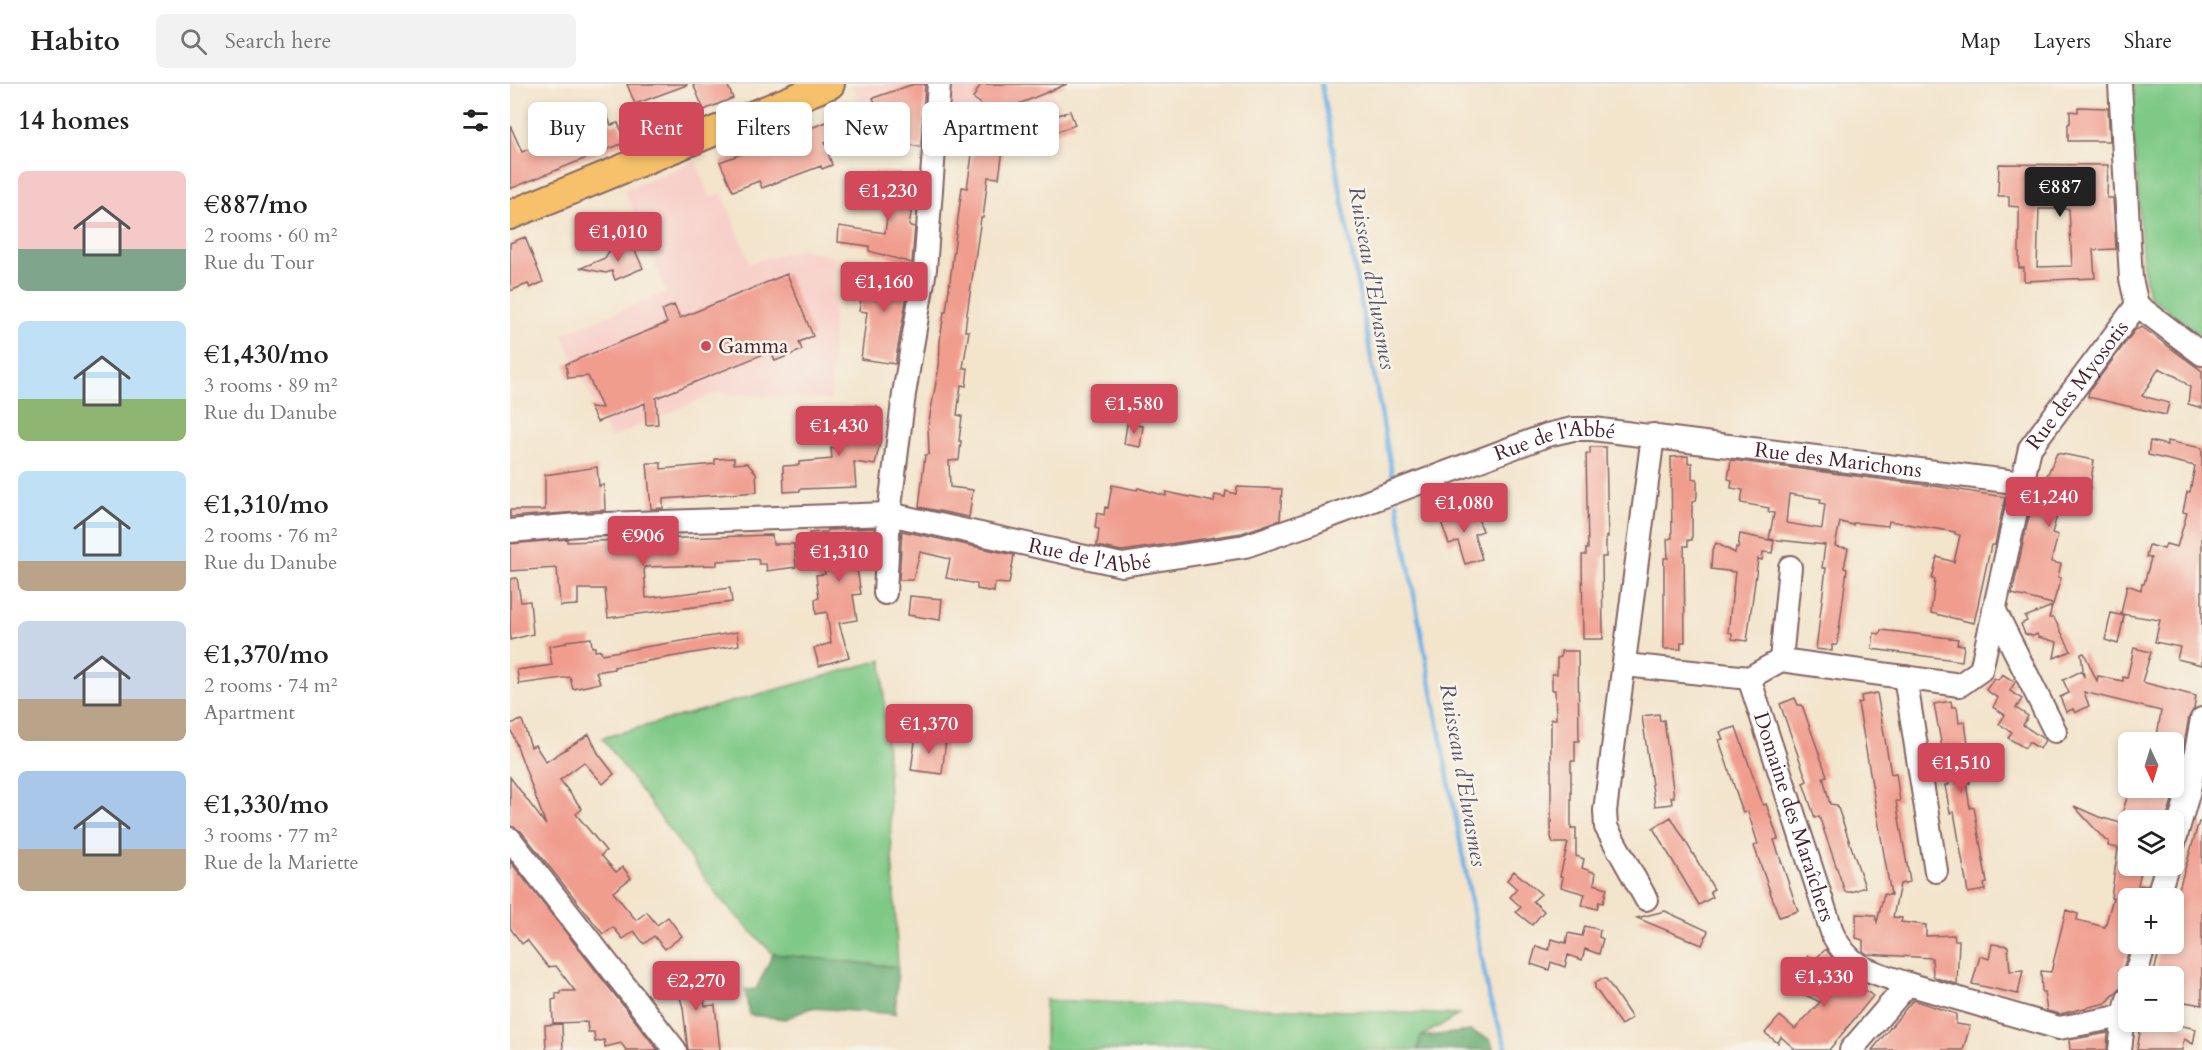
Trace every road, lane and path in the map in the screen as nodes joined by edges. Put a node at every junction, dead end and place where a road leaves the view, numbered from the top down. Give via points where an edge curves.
1 (830, 84) edge
2 (939, 84) edge
3 (2120, 84) edge
4 (510, 215) edge
5 (2137, 305) junction
6 (2202, 354) edge
7 (1653, 435) junction
8 (2023, 483) junction
9 (889, 514) junction
10 (510, 531) edge
11 (1790, 567) dead end
12 (885, 594) dead end
13 (1994, 609) junction
14 (1781, 660) junction
15 (1625, 665) junction
16 (1905, 677) junction
17 (1749, 678) junction
18 (2202, 719) edge
19 (2055, 730) dead end
20 (2195, 791) edge
21 (2184, 818) edge
22 (510, 839) edge
23 (1936, 871) dead end
24 (1646, 899) dead end
25 (1908, 984) junction
26 (2118, 1010) edge
27 (2123, 1032) edge
28 (675, 1050) edge
29 (1851, 1050) edge
30 (2120, 1050) edge

1 - 4 main road
2 - 9 street via 925,268
3 - 5 street via 2131,279
5 - 6 street
5 - 8 street, Rue des Myosotis via 2030,448
7 - 8 street, Rue des Marichons
7 - 9 street, Rue de l'Abbé via 1593,429 1547,435 1245,546 1122,565
7 - 15 street
8 - 13 street, Rue des Myosotis
9 - 10 street, Rue de l'Abbé
9 - 12 street
11 - 14 street
13 - 16 street, Rue des Myosotis via 1981,670 1959,685
13 - 19 street
14 - 16 street
14 - 17 street
15 - 17 street
15 - 24 street via 1606,827
16 - 23 street
17 - 25 street, Domaine des Maraîchers via 1833,935 1855,964
18 - 20 street
20 - 21 street
22 - 28 street
25 - 26 street, Domaine des Maraîchers via 2059,1028
25 - 29 street
27 - 30 street

